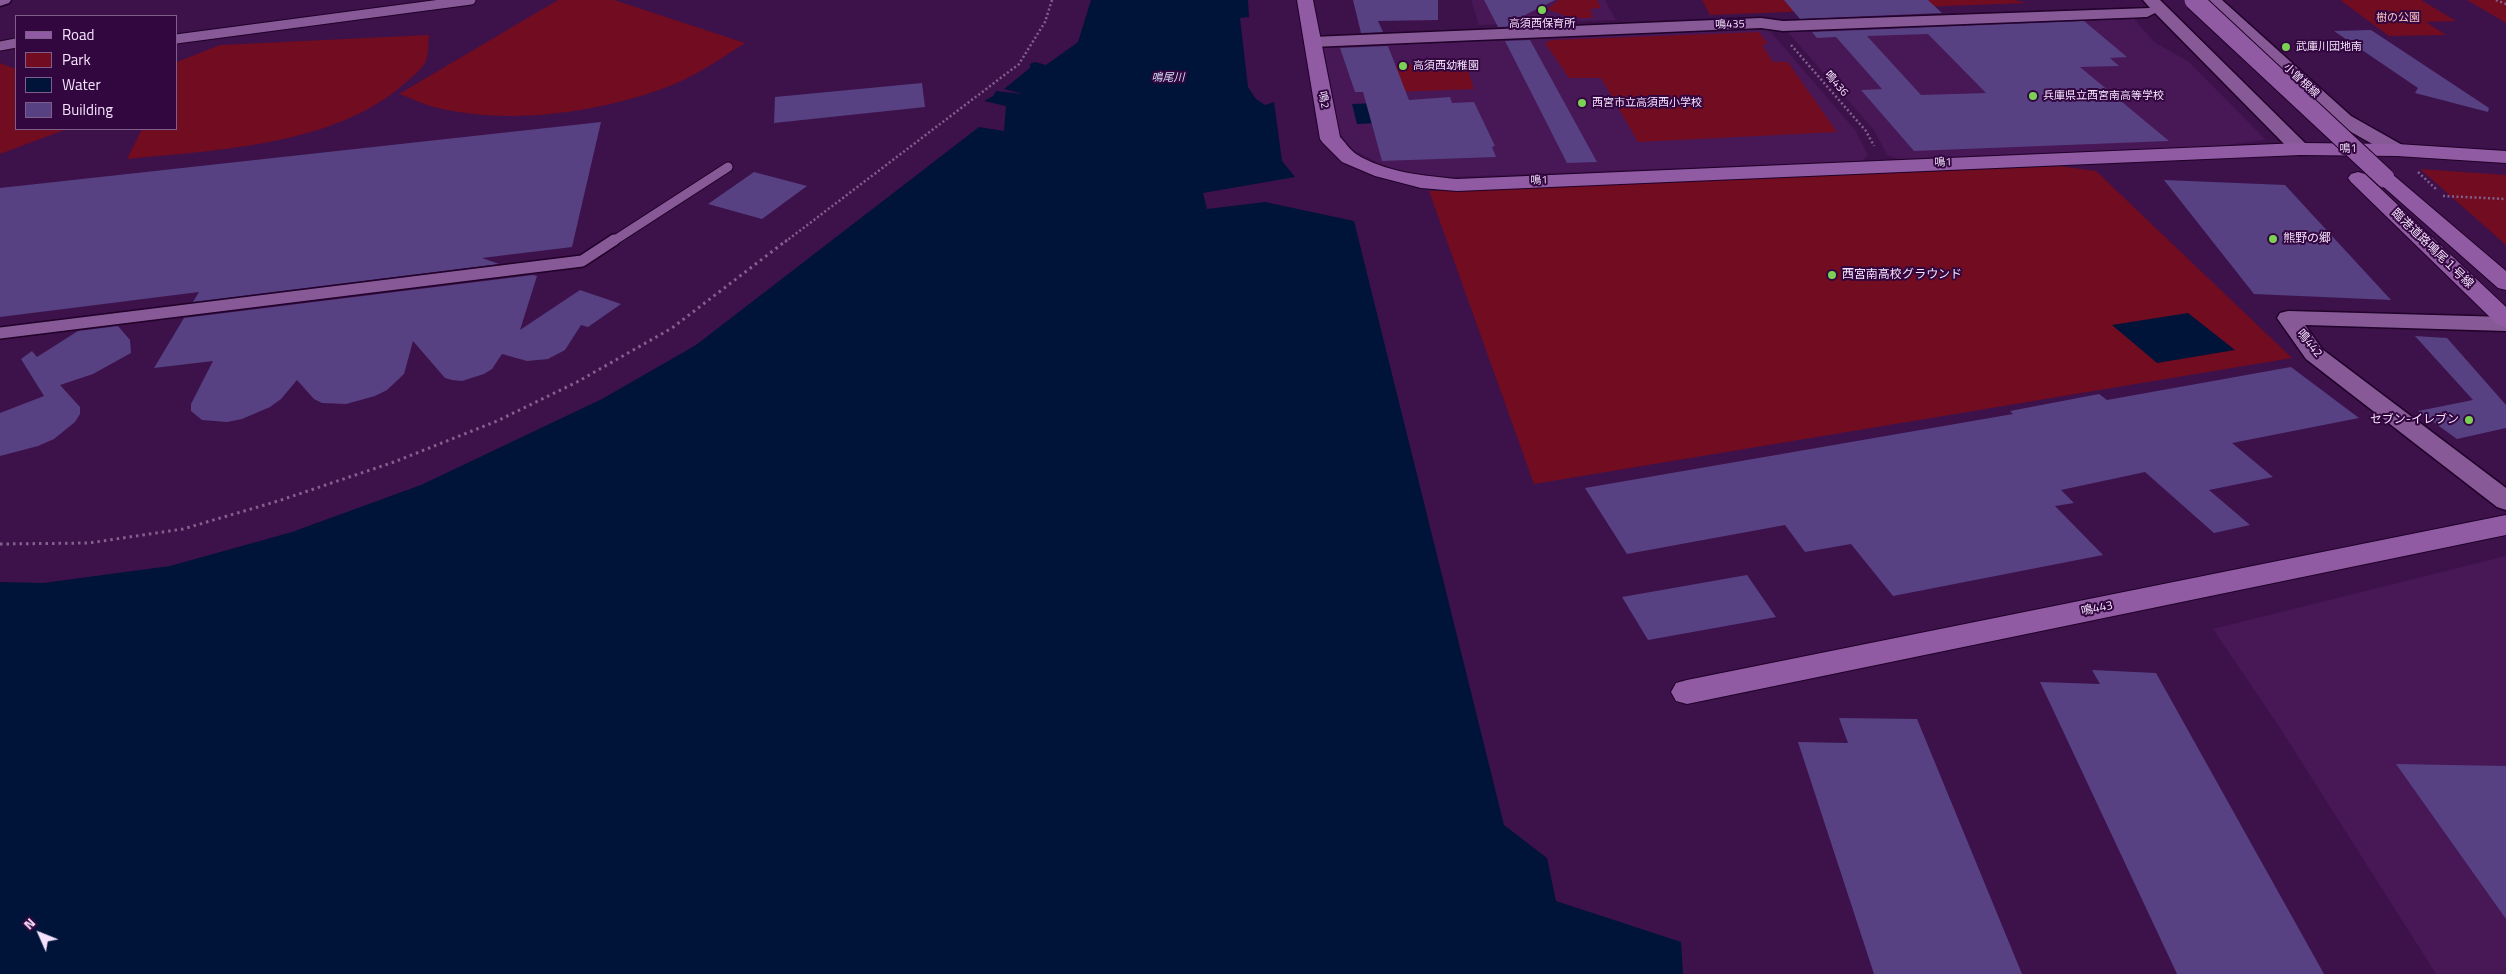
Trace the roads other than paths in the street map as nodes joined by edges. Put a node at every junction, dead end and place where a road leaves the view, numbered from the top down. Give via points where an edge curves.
1 (471, 0) edge
2 (1305, 0) edge
3 (2172, 0) edge
4 (2194, 0) edge
5 (2213, 0) edge
6 (2149, 6) edge
7 (178, 39) edge
8 (1312, 42) junction
9 (15, 43) edge
10 (0, 46) edge
11 (2300, 149) junction
12 (2397, 150) junction
13 (2506, 157) edge
14 (728, 167) dead end
15 (1382, 172) joint
16 (2506, 283) edge
17 (2506, 320) edge
18 (2506, 324) edge
19 (0, 334) edge
20 (2506, 501) edge
21 (2506, 525) edge
22 (1687, 692) dead end

1 - 7 lane
2 - 8 street, 鳴2
3 - 17 street, 臨港道路鳴尾１号線
4 - 16 street, 臨港道路鳴尾１号線, bridge via 2385,178
5 - 12 street, 小曽根線 via 2344,120
6 - 8 street, 鳴435 via 1775,25
6 - 11 street
8 - 15 street, 鳴2 via 1330,139 1349,158
9 - 10 lane
11 - 12 street, 鳴1
11 - 15 street, 鳴1 via 1457,184 1421,182
12 - 13 street, 鳴1
14 - 19 lane via 582,261
18 - 20 street, 鳴442 via 2288,318 2314,354
21 - 22 street, 鳴443

